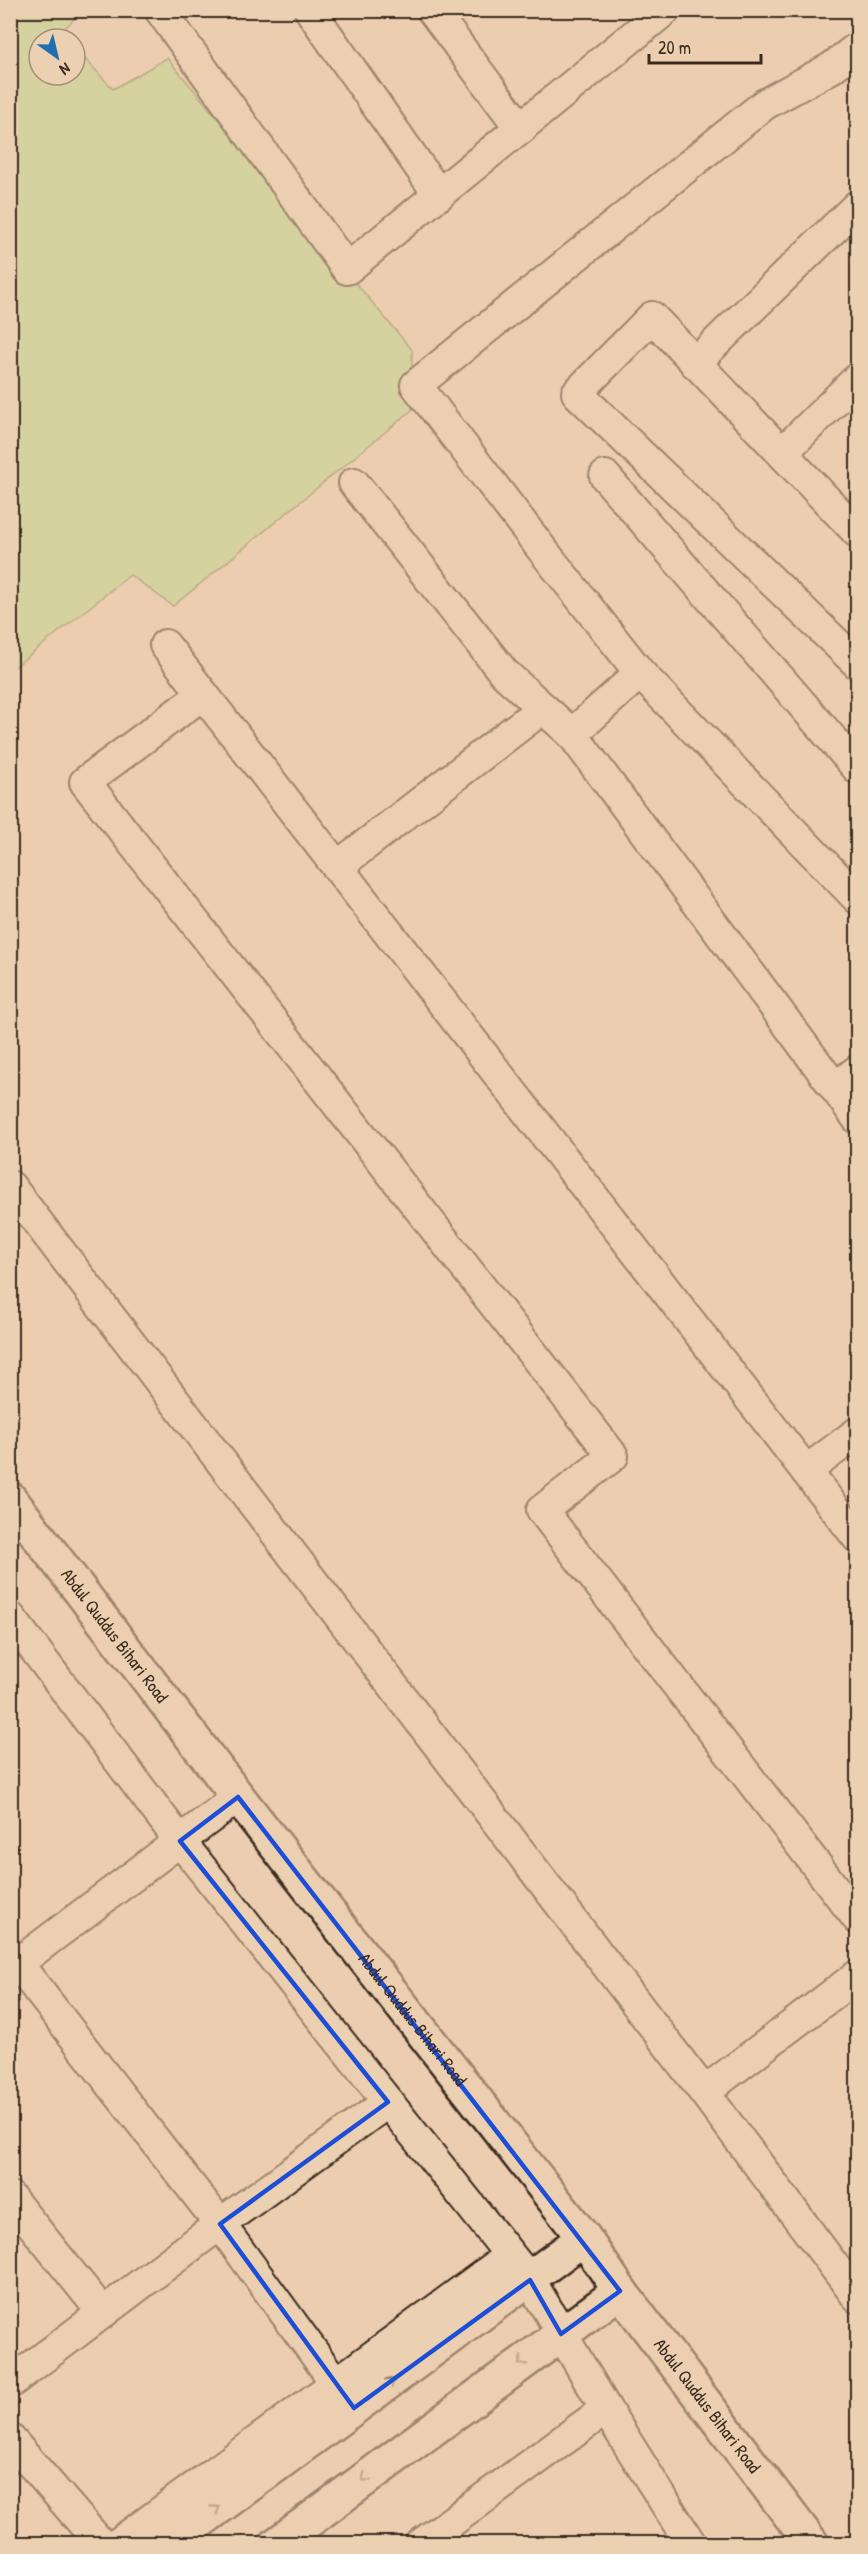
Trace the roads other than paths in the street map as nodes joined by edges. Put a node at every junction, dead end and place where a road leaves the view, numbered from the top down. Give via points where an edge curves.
1 (160, 10) edge
2 (310, 10) edge
3 (432, 10) edge
4 (666, 10) edge
5 (858, 47) edge
6 (521, 129) junction
7 (439, 195) junction
8 (858, 205) edge
9 (695, 363) junction
10 (858, 378) edge
11 (782, 453) junction
12 (605, 476) dead end
13 (354, 483) dead end
14 (858, 533) edge
15 (165, 645) dead end
16 (858, 664) edge
17 (640, 673) junction
18 (203, 694) junction
19 (543, 708) junction
20 (572, 734) junction
21 (858, 769) edge
22 (338, 866) junction
23 (858, 899) edge
24 (847, 1079) edge
25 (858, 1119) edge
26 (10, 1186) edge
27 (858, 1432) edge
28 (806, 1471) junction
29 (10, 1499) edge
30 (858, 1538) edge
31 (10, 1617) edge
32 (238, 1797) junction
33 (180, 1841) junction
34 (858, 1919) edge
35 (13, 1963) edge
36 (858, 1976) edge
37 (704, 2092) junction
38 (388, 2102) junction
39 (10, 2197) edge
40 (220, 2224) junction
41 (584, 2238) junction
42 (519, 2268) junction
43 (620, 2291) junction
44 (858, 2298) edge
45 (102, 2312) junction
46 (561, 2334) junction
47 (10, 2383) edge
48 (346, 2395) junction
49 (606, 2409) junction
50 (10, 2439) edge
51 (684, 2541) edge
52 (101, 2544) edge
53 (117, 2544) edge
54 (169, 2544) edge
55 (277, 2544) edge
56 (421, 2544) edge
57 (812, 2544) edge

1 - 7 street via 347,269
2 - 7 street
3 - 6 street
4 - 6 street
5 - 17 street via 831,68 765,104 416,385
6 - 7 street
8 - 9 street
9 - 11 street
9 - 16 street via 652,317 577,393
10 - 11 street
11 - 14 street
12 - 21 street
13 - 19 street via 504,673
15 - 18 street
17 - 20 street
17 - 23 street
18 - 22 street
18 - 34 street via 85,782 613,1456 542,1510
19 - 20 street
19 - 22 street
20 - 24 street
22 - 28 street
24 - 25 street
26 - 37 street
27 - 28 street
28 - 30 street
29 - 32 main road, Abdul Quddus Bihari Road
31 - 33 street
32 - 33 street
32 - 41 main road, Abdul Quddus Bihari Road
33 - 35 street
33 - 38 street
35 - 40 street
36 - 37 street
37 - 44 street
38 - 40 street
38 - 42 street
39 - 45 street
40 - 45 street
40 - 48 street
41 - 42 main road
41 - 43 main road, Abdul Quddus Bihari Road
42 - 46 street
42 - 48 main road
43 - 46 main road
43 - 57 main road, Abdul Quddus Bihari Road
45 - 47 street
46 - 49 street
46 -> 55 main road
48 - 53 street
54 -> 48 main road
49 - 51 street
49 - 56 street
50 - 52 street

